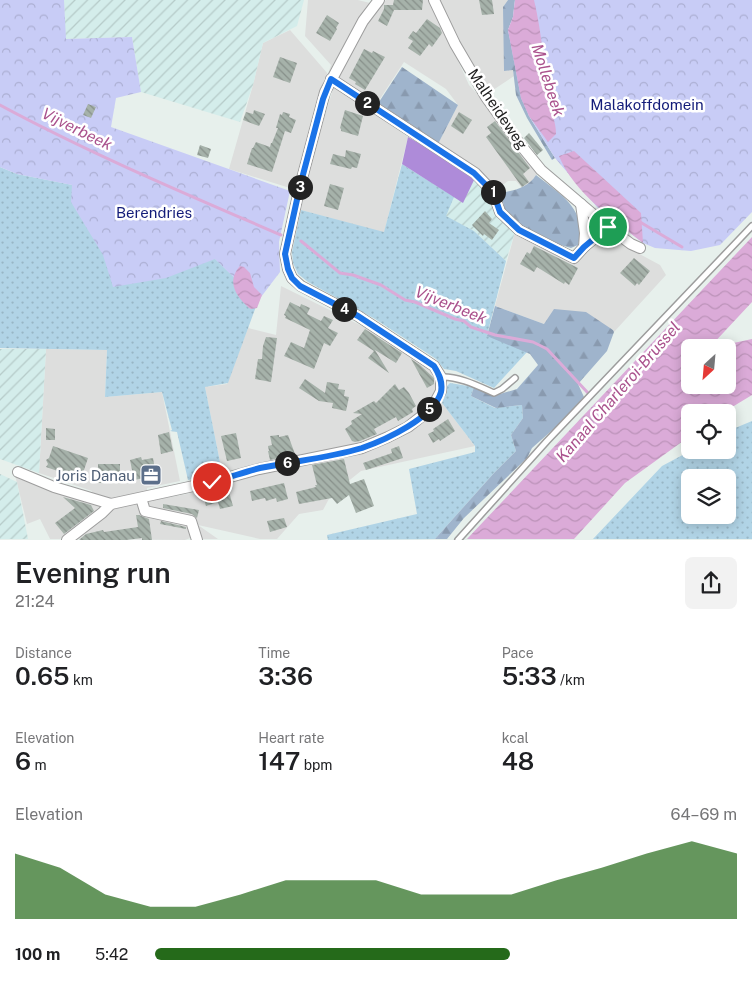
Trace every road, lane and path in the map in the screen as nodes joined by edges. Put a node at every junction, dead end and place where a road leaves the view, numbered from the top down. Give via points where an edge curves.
1 (379, 0) edge
2 (434, 0) edge
3 (331, 79) junction
4 (581, 204) junction
5 (752, 226) edge
6 (608, 227) junction
7 (584, 247) junction
8 (640, 248) dead end
9 (440, 377) junction
10 (515, 378) dead end
11 (18, 472) dead end
12 (141, 498) junction
13 (111, 504) junction
14 (68, 540) edge
15 (197, 540) edge
16 (458, 540) edge

1 - 3 street via 363,21
2 - 4 street, Malheideweg via 486,97 542,170
3 - 7 street via 474,173 493,192 500,212 519,230 574,258
3 - 9 street via 300,186 285,254 288,269 300,286 394,338 434,366
4 - 6 street, Malheideweg
4 - 7 street
5 - 16 lane via 547,441
6 - 7 street
6 - 8 street, Malheideweg
9 - 10 lane via 469,382 494,393
9 - 12 street via 441,391 422,416 398,432 362,448
11 - 13 street
12 - 13 street
12 - 15 street via 145,511 191,521
13 - 14 street

